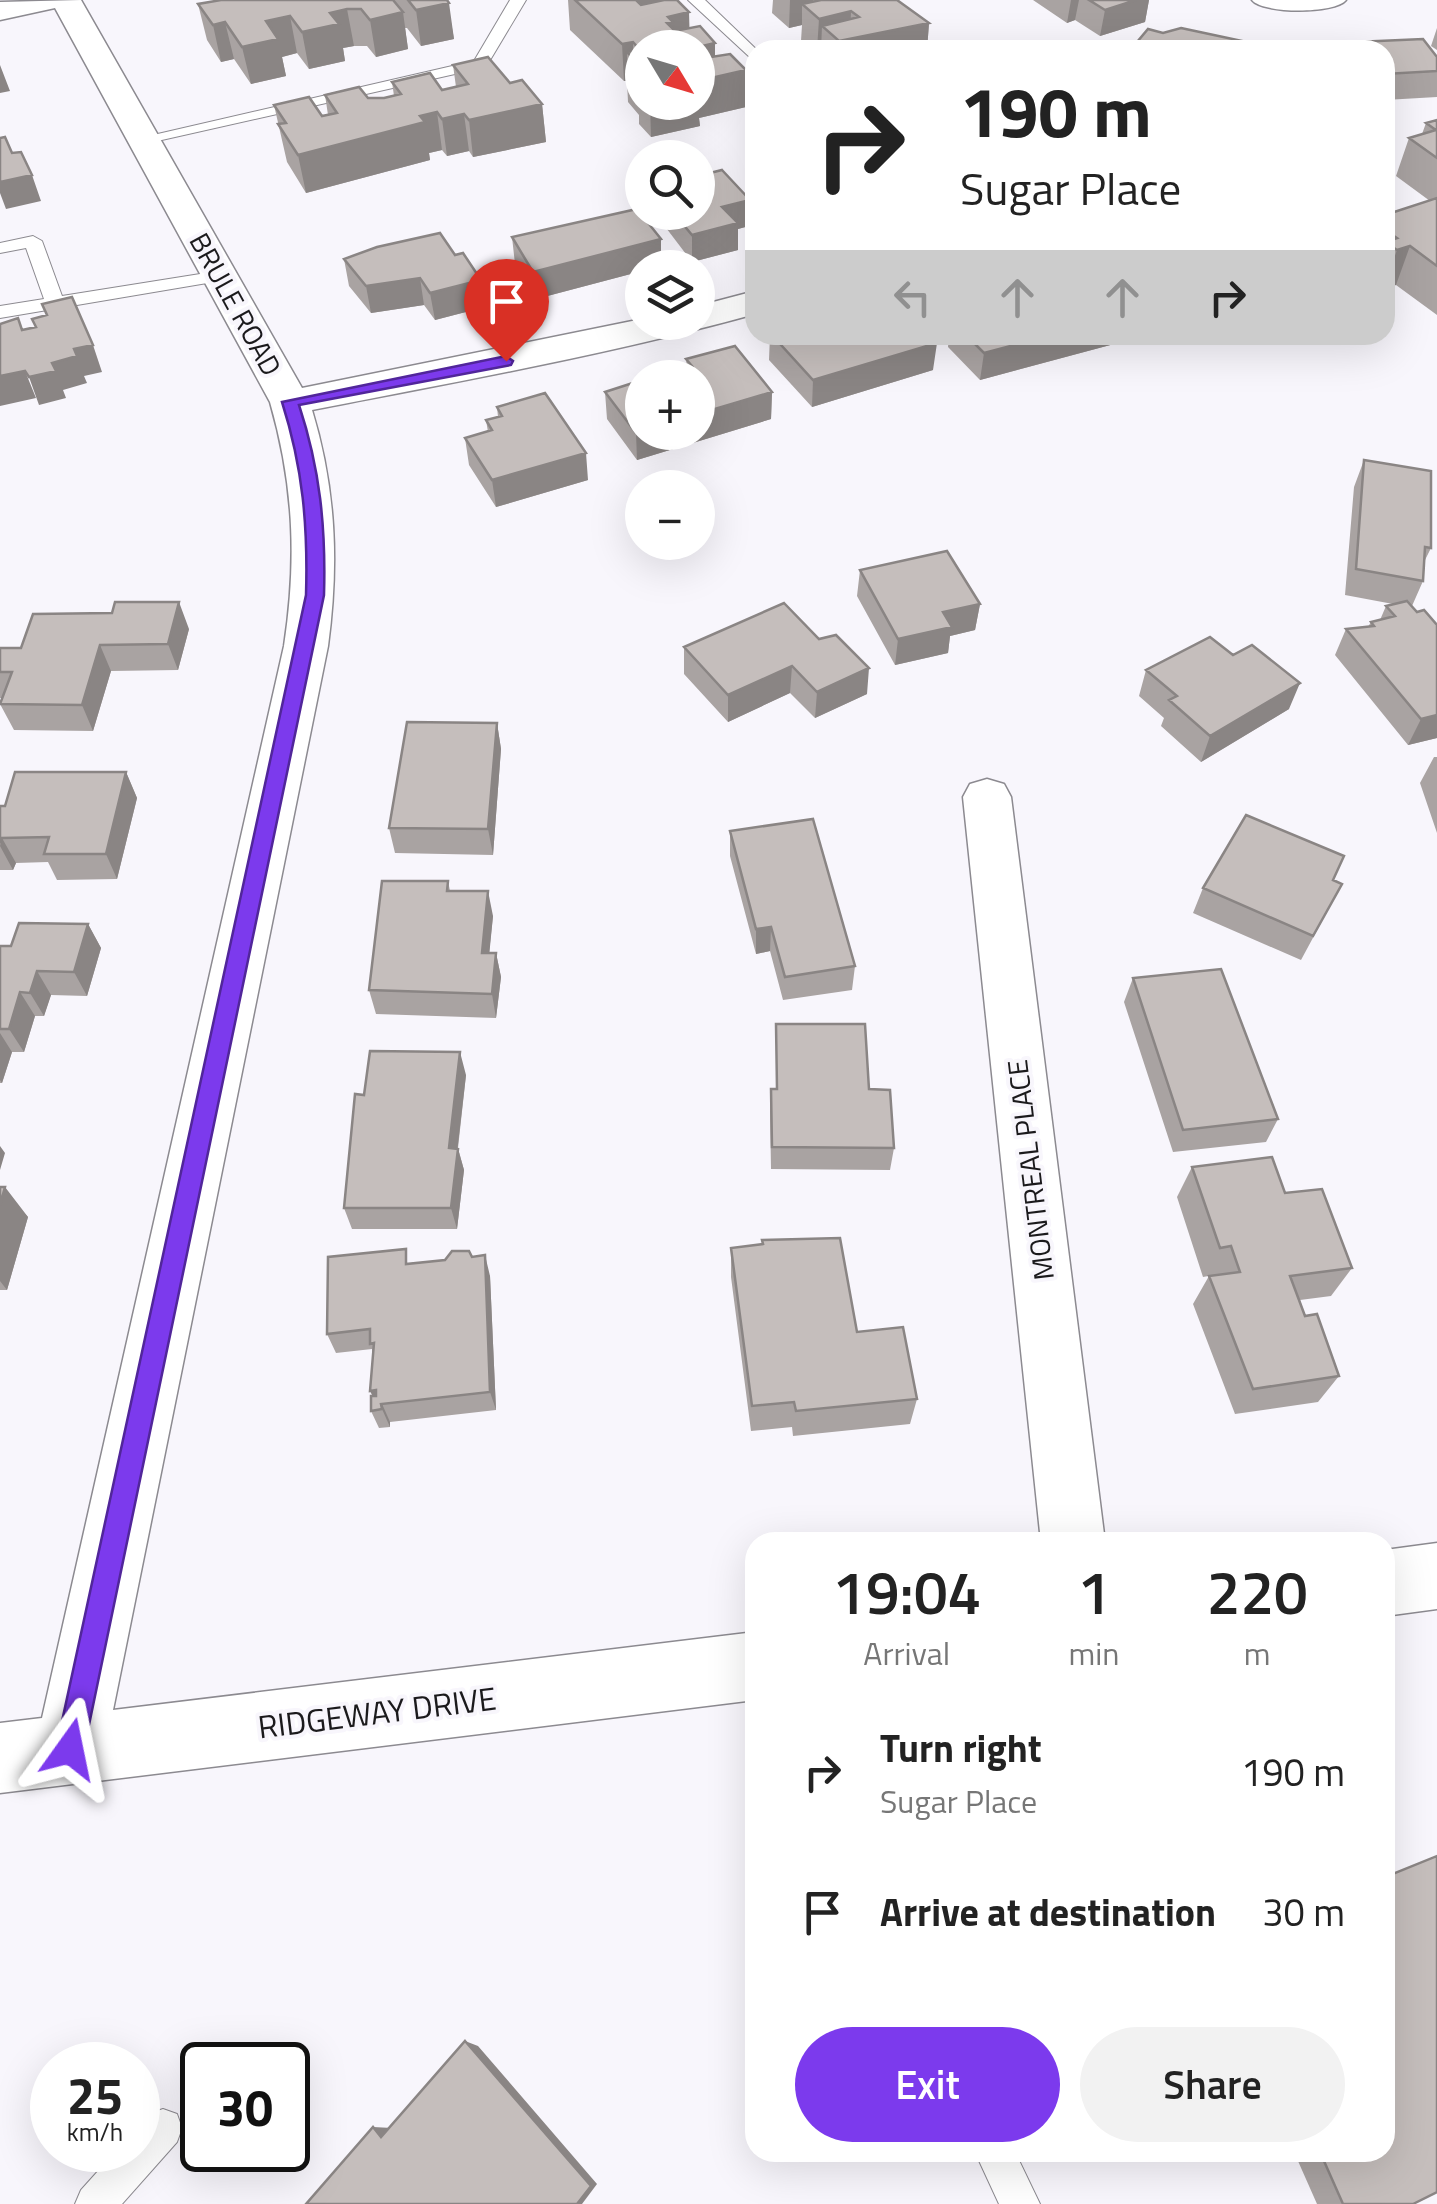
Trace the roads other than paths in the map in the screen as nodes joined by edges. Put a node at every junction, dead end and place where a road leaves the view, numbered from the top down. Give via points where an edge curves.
1 (52, 0) edge
2 (66, 0) edge
3 (518, 0) edge
4 (696, 0) edge
5 (1267, 0) edge
6 (1331, 0) edge
7 (0, 10) edge
8 (745, 47) edge
9 (144, 139) junction
10 (0, 248) edge
11 (220, 276) junction
12 (54, 300) junction
13 (745, 305) edge
14 (0, 312) edge
15 (715, 313) edge
16 (625, 335) edge
17 (290, 402) junction
18 (987, 797) dead end
19 (1072, 1532) edge
20 (1437, 1576) edge
21 (1395, 1582) edge
22 (745, 1667) edge
23 (70, 1749) junction
24 (0, 1758) edge
25 (163, 2128) dead end
26 (999, 2162) edge
27 (95, 2204) edge
28 (1020, 2204) edge

1 - 7 street
2 - 9 street, BRULE ROAD
3 - 9 lane via 480,64
4 - 8 lane
5 - 6 street
9 - 11 street, BRULE ROAD
10 - 12 lane via 33,241
11 - 12 lane
11 - 17 street, BRULE ROAD
12 - 14 lane
13 - 15 street
16 - 17 street
17 - 23 street, BRULE ROAD via 308,459 317,524 309,629
18 - 19 street, MONTREAL PLACE
20 - 21 street
22 - 23 street, RIDGEWAY DRIVE
23 - 24 street, RIDGEWAY DRIVE
25 - 27 lane
26 - 28 lane

